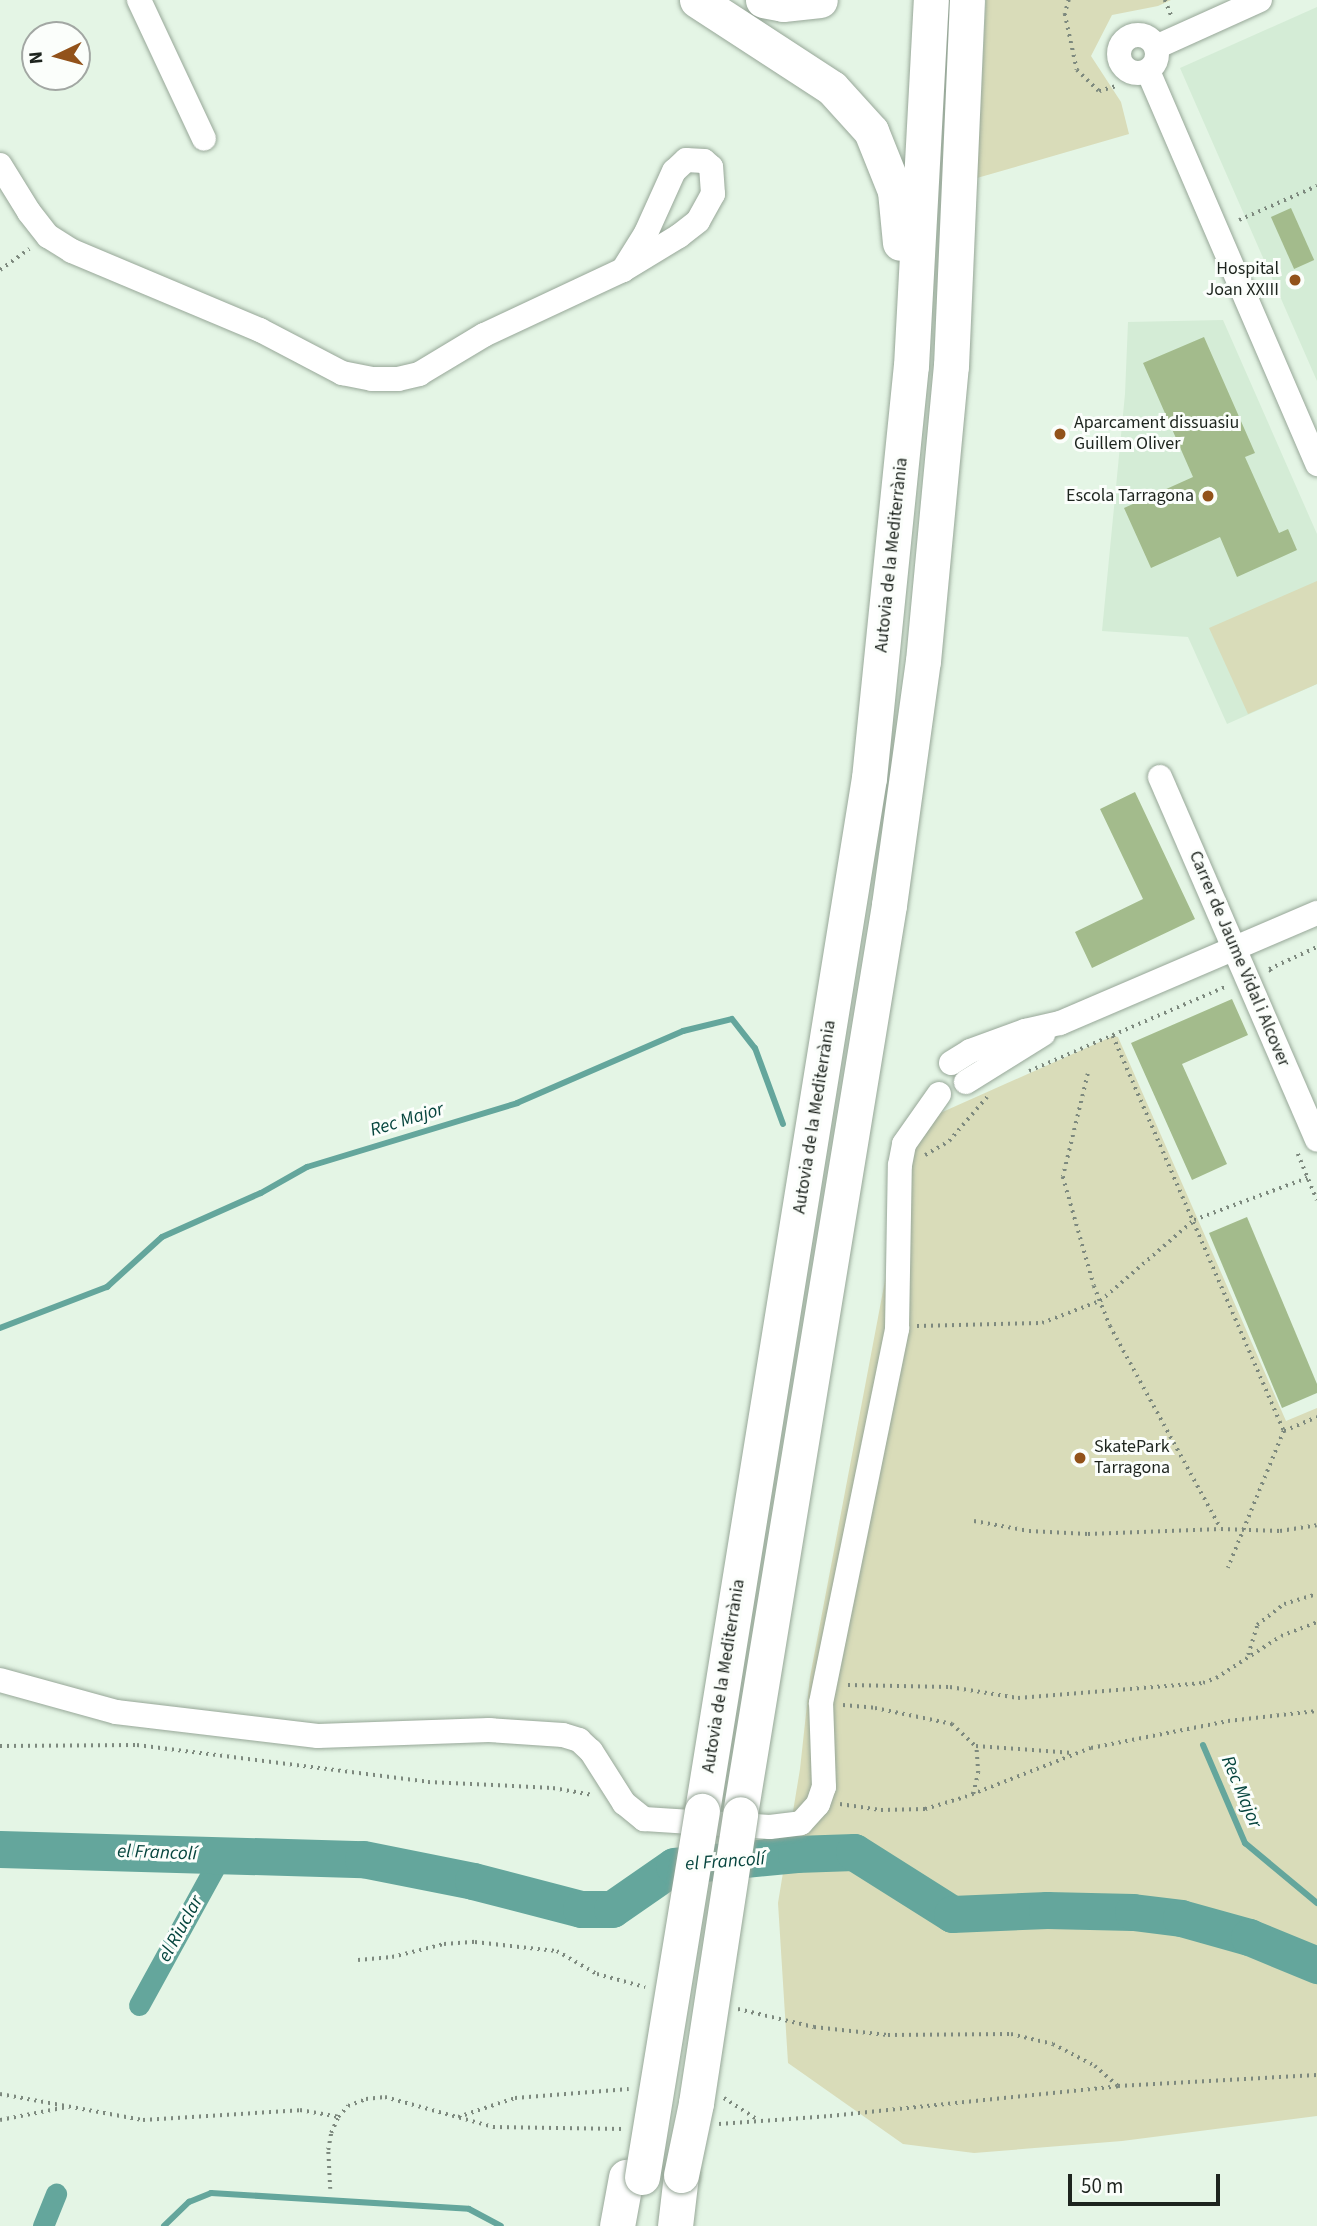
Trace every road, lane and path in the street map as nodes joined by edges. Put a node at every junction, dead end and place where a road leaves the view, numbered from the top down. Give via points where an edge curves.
1 (139, 0) edge
2 (697, 0) edge
3 (762, 0) edge
4 (820, 0) edge
5 (931, 0) edge
6 (967, 0) edge
7 (1069, 0) edge
8 (1260, 0) edge
9 (1156, 47) junction
10 (1148, 71) junction
11 (1116, 86) dead end
12 (204, 139) dead end
13 (0, 165) edge
14 (1317, 186) edge
15 (1239, 220) dead end
16 (48, 236) junction
17 (0, 270) edge
18 (623, 270) dead end
19 (1317, 464) edge
20 (896, 519) junction
21 (1160, 777) dead end
22 (1317, 913) edge
23 (1317, 947) edge
24 (1234, 948) junction
25 (1274, 981) dead end
26 (1233, 996) dead end
27 (1113, 1036) junction
28 (1027, 1072) dead end
29 (1088, 1074) dead end
30 (988, 1095) dead end
31 (1307, 1147) edge
32 (916, 1158) dead end
33 (1307, 1178) junction
34 (1317, 1200) edge
35 (1194, 1220) junction
36 (1100, 1301) junction
37 (910, 1327) junction
38 (1317, 1417) edge
39 (1284, 1431) junction
40 (974, 1521) dead end
41 (1317, 1525) edge
42 (1221, 1529) junction
43 (1244, 1531) junction
44 (1228, 1568) dead end
45 (1317, 1594) edge
46 (1317, 1622) edge
47 (1248, 1657) junction
48 (0, 1680) edge
49 (830, 1694) junction
50 (1317, 1711) edge
51 (0, 1746) edge
52 (976, 1746) junction
53 (1075, 1754) junction
54 (974, 1794) junction
55 (624, 1802) junction
56 (818, 1804) junction
57 (358, 1961) dead end
58 (656, 1990) dead end
59 (735, 2008) dead end
60 (1317, 2075) edge
61 (1118, 2086) junction
62 (0, 2094) edge
63 (646, 2094) junction
64 (69, 2107) junction
65 (707, 2108) junction
66 (338, 2117) junction
67 (456, 2118) junction
68 (0, 2120) edge
69 (760, 2121) junction
70 (629, 2129) dead end
71 (690, 2176) junction
72 (634, 2177) junction
73 (330, 2189) dead end
74 (617, 2226) edge
75 (635, 2226) edge
76 (675, 2226) edge
77 (697, 2226) edge

1 - 12 street
2 - 20 highway via 832,88 871,131 895,191 901,256 895,366
3 - 4 highway via 800,4
5 - 20 highway, Autovia de la Mediterrània via 911,366
6 - 65 highway, bridge via 951,366 923,661 889,905 740,1814
7 - 11 path via 1065,14 1077,70 1098,92
8 - 9 street
9 - 10 street via 1156,61
9 - 10 street via 1147,36 1138,34 1120,46 1123,67 1137,73
10 - 19 street
13 - 16 street
14 - 15 path
16 - 17 path
16 - 18 street via 72,251 260,330 342,373 372,379 419,374 485,335
20 - 63 highway, Autovia de la Mediterrània, bridge via 869,778 702,1811
21 - 24 street, Carrer de Jaume Vidal i Alcover
22 - 24 street
23 - 25 path via 1269,969
24 - 31 street, Carrer de Jaume Vidal i Alcover
24 - 37 street via 1060,1023 959,1073 956,1096 939,1094 904,1144 900,1165
26 - 27 path via 1228,986
27 - 28 path
27 - 35 path
29 - 36 path via 1063,1177
30 - 32 path via 949,1141
31 - 33 path
33 - 34 path
33 - 35 path
35 - 36 path
35 - 39 path
36 - 37 path via 1042,1323
36 - 42 path
37 - 49 street
38 - 39 path
39 - 43 path
40 - 42 path via 1029,1531 1088,1534
41 - 43 path
42 - 43 path
43 - 44 path
45 - 47 path via 1284,1604 1258,1625
46 - 47 path via 1281,1636
47 - 49 path via 1203,1683 1018,1698 950,1687
48 - 55 street via 116,1712 318,1736 489,1730 564,1735 591,1751
49 - 52 path via 952,1724
49 - 56 street via 824,1787
50 - 53 path via 1228,1721
51 - 55 path via 137,1745 428,1782 554,1788
52 - 53 path
52 - 54 path
53 - 54 path
54 - 56 path via 925,1809
55 - 56 street via 632,1813 656,1823 770,1827 801,1823
57 - 58 path via 475,1942 557,1951 597,1973
59 - 61 path via 814,2026 888,2035 1011,2034 1054,2044 1095,2066
60 - 61 path
61 - 69 path
62 - 64 path
63 - 67 path via 515,2098
63 - 72 highway, Autovia de la Mediterrània, bridge
64 - 66 path via 143,2120 300,2110
64 - 68 path
65 - 69 path
65 - 69 path via 728,2099
65 - 71 highway, bridge
66 - 67 path via 348,2106 385,2097
66 - 73 path via 328,2150
67 - 70 path via 494,2127
71 - 76 highway
71 - 77 highway
72 - 74 highway
72 - 75 highway, Autovia de la Mediterrània

